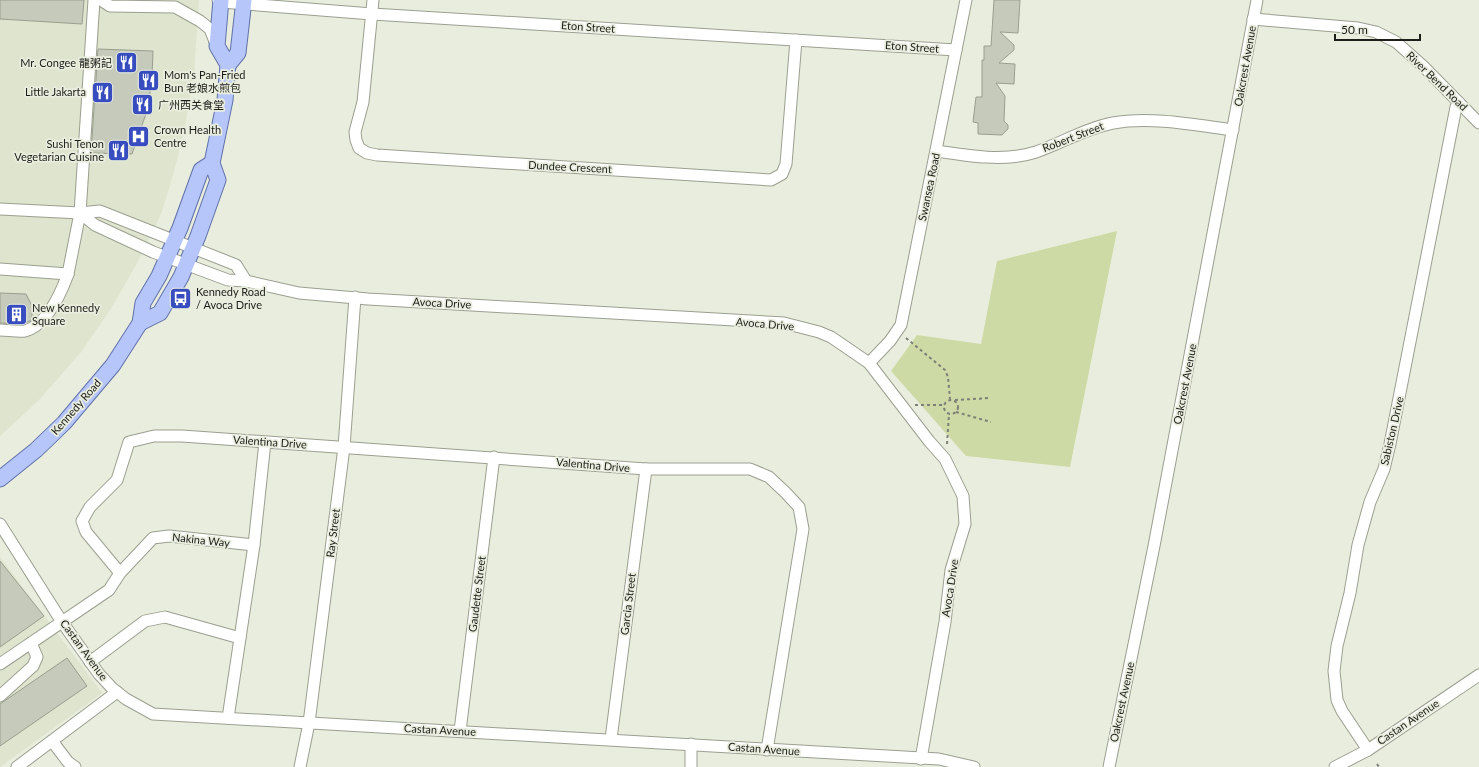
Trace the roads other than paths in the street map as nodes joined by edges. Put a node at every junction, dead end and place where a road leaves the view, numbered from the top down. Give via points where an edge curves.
1 (94, 0) edge
2 (101, 0) edge
3 (373, 0) edge
4 (966, 0) edge
5 (1257, 0) edge
6 (220, 1) edge
7 (244, 2) edge
8 (372, 14) junction
9 (1253, 19) junction
10 (796, 40) junction
11 (217, 46) junction
12 (956, 50) junction
13 (228, 65) junction
14 (1460, 103) junction
15 (1479, 123) edge
16 (1234, 130) junction
17 (937, 151) junction
18 (212, 163) junction
19 (0, 209) edge
20 (80, 213) junction
21 (174, 241) junction
22 (194, 249) junction
23 (167, 256) junction
24 (187, 264) junction
25 (0, 269) edge
26 (68, 274) junction
27 (246, 280) junction
28 (356, 297) junction
29 (140, 323) junction
30 (0, 330) edge
31 (868, 363) junction
32 (265, 442) junction
33 (344, 447) junction
34 (494, 457) junction
35 (646, 469) junction
36 (0, 479) edge
37 (0, 524) edge
38 (254, 546) junction
39 (120, 573) junction
40 (62, 622) junction
41 (240, 638) junction
42 (31, 643) junction
43 (90, 662) junction
44 (0, 664) edge
45 (1479, 674) edge
46 (117, 692) junction
47 (0, 696) edge
48 (228, 718) junction
49 (309, 723) junction
50 (460, 731) junction
51 (611, 739) junction
52 (52, 741) junction
53 (691, 744) junction
54 (766, 750) junction
55 (1368, 750) junction
56 (921, 759) junction
57 (17, 767) edge
58 (75, 767) edge
59 (300, 767) edge
60 (691, 767) edge
61 (974, 767) edge
62 (1109, 767) edge
63 (1335, 767) edge

1 - 20 street
2 - 11 street via 110,6 175,7 210,29
3 - 8 street, Dundee Crescent
4 - 12 street, Swansea Road
5 - 9 street, Oakcrest Avenue
6 - 7 street, Eton Street
6 - 11 main road
7 - 8 street, Eton Street
7 - 13 main road, Kennedy Road via 238,53
8 - 10 street, Eton Street
8 - 10 street, Dundee Crescent via 363,102 355,132 359,148 367,153 771,180 782,174 786,164
9 - 14 street, River Bend Road via 1376,32 1396,42
9 - 16 street, Oakcrest Avenue
10 - 12 street, Eton Street
11 - 13 main road
12 - 17 street, Swansea Road
13 - 18 main road, Kennedy Road via 225,100
14 - 15 street, River Bend Road
14 - 55 street, Sabiston Drive via 1456,107 1390,444 1358,545 1337,646 1334,671 1337,700
16 - 17 street, Robert Street via 1139,119 1105,125 1035,152 986,156
16 - 62 street, Oakcrest Avenue
17 - 31 street, Swansea Road via 901,325 890,341
18 - 21 main road, Kennedy Road via 201,170
18 - 22 main road, Kennedy Road via 218,180
19 - 20 street
20 - 21 street via 100,211
20 - 23 street, Avoca Drive via 95,225
20 - 26 street
21 - 22 street
21 - 23 main road, Kennedy Road
22 - 24 main road, Kennedy Road
22 - 27 street via 236,265
23 - 24 street, Avoca Drive
23 - 29 main road, Kennedy Road via 143,303
24 - 27 street, Avoca Drive via 228,280
24 - 29 main road, Kennedy Road via 160,313
25 - 26 street
26 - 30 street via 61,294 34,328 23,331
27 - 28 street, Avoca Drive via 299,293
28 - 31 street, Avoca Drive via 784,323 831,337
28 - 33 street, Ray Street
29 - 36 main road, Kennedy Road via 112,365 64,423
31 - 56 street, Avoca Drive via 945,459 963,496 965,524 952,570
32 - 33 street, Valentina Drive
32 - 38 street
32 - 39 street, Valentina Drive via 154,436 129,442 117,480 90,506 82,521 86,532
33 - 34 street, Valentina Drive
33 - 49 street, Ray Street
34 - 35 street, Valentina Drive
34 - 50 street, Gaudette Street
35 - 51 street, Garcia Street
35 - 54 street, Valentina Drive via 750,469 769,477 799,507 803,529
37 - 40 street, Castan Avenue
38 - 39 street, Nakina Way via 169,536 153,538
38 - 41 street
39 - 40 street, Nakina Way via 109,590
40 - 42 street, Nakina Way
40 - 43 street, Castan Avenue
41 - 43 street via 165,617 145,621
41 - 48 street
42 - 44 street, Nakina Way
42 - 47 street via 37,657 33,666
43 - 46 street, Castan Avenue
45 - 55 street, Castan Avenue
46 - 48 street, Castan Avenue via 153,714
46 - 52 street
48 - 49 street, Castan Avenue
49 - 50 street, Castan Avenue
49 - 59 street, Ray Street
50 - 51 street, Castan Avenue
51 - 53 street, Castan Avenue
52 - 57 street
52 - 58 street
53 - 54 street, Castan Avenue
53 - 60 street
54 - 56 street, Castan Avenue
55 - 63 street, Castan Avenue
56 - 61 street, Castan Avenue via 940,759

